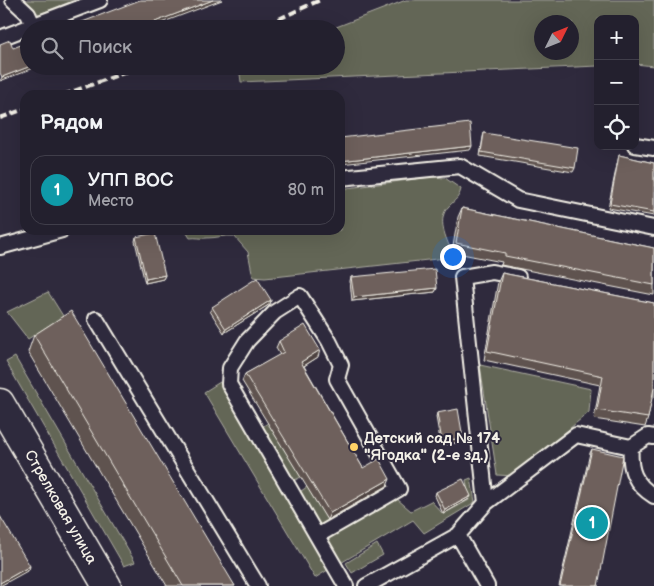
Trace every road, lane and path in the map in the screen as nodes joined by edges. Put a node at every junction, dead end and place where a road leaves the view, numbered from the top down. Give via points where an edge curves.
1 (13, 0) edge
2 (100, 0) edge
3 (30, 20) edge
4 (46, 20) edge
5 (20, 30) edge
6 (0, 38) edge
7 (639, 146) edge
8 (654, 148) edge
9 (345, 178) edge
10 (654, 228) edge
11 (44, 235) edge
12 (0, 247) edge
13 (530, 280) edge
14 (96, 319) dead end
15 (0, 403) edge
16 (654, 437) edge
17 (632, 447) junction
18 (654, 496) edge
19 (486, 503) junction
20 (458, 535) junction
21 (317, 536) junction
22 (107, 586) edge
23 (258, 586) edge
24 (346, 586) edge
25 (366, 586) edge
26 (487, 586) edge

1 - 3 lane
2 - 4 lane
5 - 6 lane
7 - 8 lane
9 - 10 lane via 460,166 518,200
11 - 12 lane
13 - 19 lane via 492,272 462,277
14 - 23 lane
15 - 22 street, Стрелковая улица
16 - 17 lane via 648,436
17 - 18 lane via 633,477
17 - 19 lane via 576,435
19 - 20 lane
20 - 25 lane
20 - 26 lane
21 - 21 lane via 399,489 337,379 341,365 329,341 300,296 275,312 247,341 230,368 229,384
21 - 24 lane

